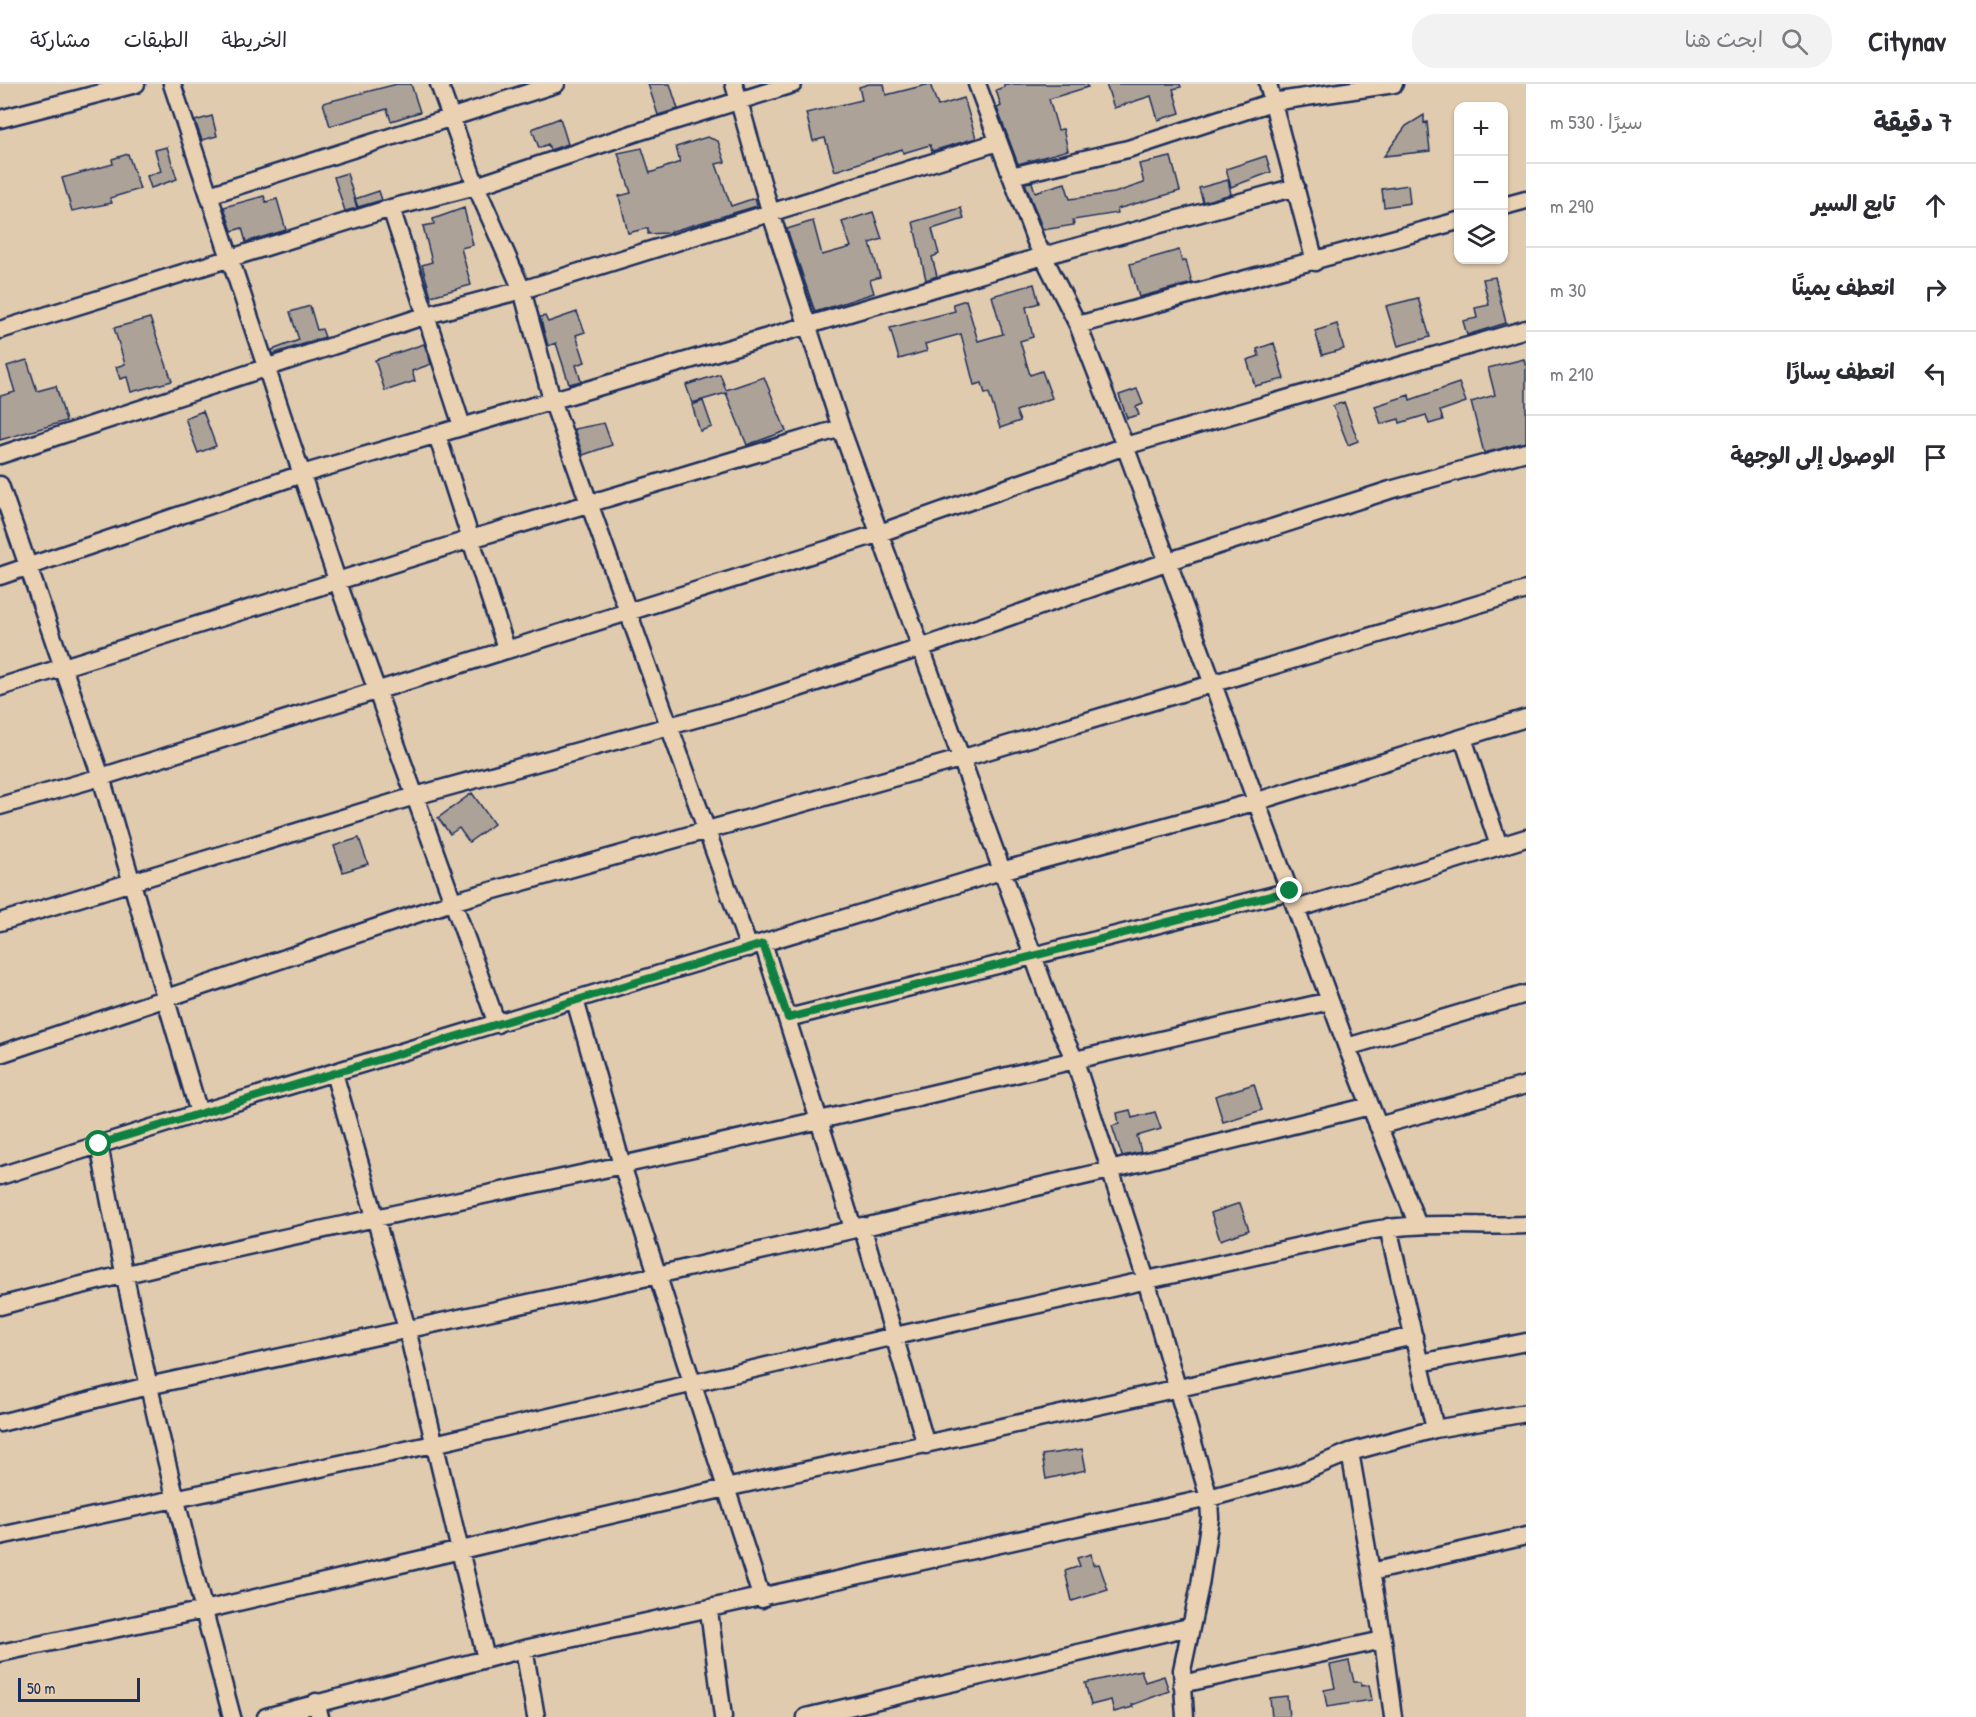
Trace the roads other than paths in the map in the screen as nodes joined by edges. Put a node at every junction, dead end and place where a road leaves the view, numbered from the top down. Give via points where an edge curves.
1 (136, 84) edge
2 (172, 84) edge
3 (439, 84) edge
4 (556, 84) edge
5 (734, 84) edge
6 (793, 84) edge
7 (977, 84) edge
8 (1268, 84) edge
9 (1394, 84) edge
10 (84, 90) edge
11 (739, 101) junction
12 (1272, 102) junction
13 (449, 117) junction
14 (0, 119) edge
15 (998, 142) junction
16 (1011, 176) junction
17 (476, 186) junction
18 (1296, 187) junction
19 (208, 195) junction
20 (1526, 200) edge
21 (1508, 205) edge
22 (391, 208) junction
23 (771, 214) junction
24 (1454, 222) edge
25 (1043, 256) junction
26 (230, 258) junction
27 (1315, 262) junction
28 (522, 290) junction
29 (427, 315) junction
30 (807, 324) junction
31 (1078, 325) junction
32 (1526, 328) edge
33 (0, 330) edge
34 (265, 366) junction
35 (552, 400) junction
36 (462, 426) junction
37 (841, 429) junction
38 (436, 435) junction
39 (1125, 446) junction
40 (1526, 452) edge
41 (0, 455) edge
42 (302, 474) junction
43 (0, 485) edge
44 (589, 504) junction
45 (878, 534) junction
46 (471, 539) junction
47 (1169, 561) junction
48 (29, 566) junction
49 (0, 576) edge
50 (338, 580) junction
51 (1526, 590) edge
52 (627, 613) junction
53 (506, 648) junction
54 (920, 648) junction
55 (65, 666) junction
56 (1213, 683) junction
57 (0, 687) edge
58 (378, 689) junction
59 (1526, 718) edge
60 (669, 728) junction
61 (1463, 738) junction
62 (960, 759) junction
63 (101, 777) junction
64 (415, 796) junction
65 (1258, 801) junction
66 (0, 806) edge
67 (707, 832) junction
68 (1526, 838) edge
69 (1499, 846) junction
70 (1001, 871) junction
71 (130, 882) junction
72 (1290, 891) junction
73 (455, 901) junction
74 (1296, 909) junction
75 (0, 922) edge
76 (756, 946) junction
77 (1032, 955) junction
78 (1526, 994) edge
79 (167, 999) junction
80 (575, 1000) junction
81 (1330, 1001) junction
82 (788, 1018) junction
83 (497, 1024) junction
84 (1347, 1047) junction
85 (0, 1054) edge
86 (1074, 1058) junction
87 (334, 1073) junction
88 (1526, 1084) edge
89 (1370, 1106) junction
90 (199, 1113) junction
91 (819, 1119) junction
92 (1378, 1126) junction
93 (99, 1144) junction
94 (622, 1165) junction
95 (1110, 1170) junction
96 (0, 1176) edge
97 (375, 1217) junction
98 (1417, 1223) junction
99 (1526, 1225) edge
100 (857, 1227) junction
101 (1388, 1227) junction
102 (122, 1274) junction
103 (657, 1275) junction
104 (1146, 1280) junction
105 (0, 1306) edge
106 (407, 1329) junction
107 (895, 1336) junction
108 (1414, 1336) junction
109 (1526, 1342) edge
110 (1420, 1363) junction
111 (692, 1383) junction
112 (148, 1386) junction
113 (1179, 1389) junction
114 (1526, 1413) edge
115 (0, 1423) edge
116 (1436, 1429) junction
117 (434, 1444) junction
118 (926, 1444) junction
119 (1350, 1452) junction
120 (726, 1488) junction
121 (174, 1498) junction
122 (1209, 1498) junction
123 (0, 1536) edge
124 (1526, 1536) edge
125 (460, 1552) junction
126 (1371, 1572) junction
127 (762, 1599) junction
128 (204, 1610) junction
129 (709, 1611) junction
130 (1189, 1627) junction
131 (1383, 1640) junction
132 (524, 1650) junction
133 (0, 1653) edge
134 (486, 1659) junction
135 (1182, 1684) junction
136 (318, 1709) edge
137 (232, 1717) edge
138 (266, 1717) edge
139 (536, 1717) edge
140 (723, 1717) edge
141 (806, 1717) edge
142 (1185, 1717) edge
143 (1393, 1717) edge

1 - 10 street
2 - 19 street
3 - 13 street
4 - 13 street
5 - 11 street
6 - 11 street
7 - 15 street
8 - 12 street
9 - 12 street
10 - 14 street
11 - 17 street
11 - 23 street
12 - 16 street via 1128,149
12 - 18 street
13 - 17 street
13 - 19 street
15 - 16 street
15 - 23 street
16 - 25 street
17 - 22 street
17 - 28 street
18 - 25 street
18 - 27 street
19 - 26 street
20 - 21 street
22 - 26 street
22 - 29 street
23 - 28 street
23 - 30 street
24 - 27 street
25 - 30 street
25 - 31 street
26 - 33 street
26 - 34 street
27 - 31 street
28 - 29 street
28 - 35 street
29 - 34 street
29 - 36 street
30 - 35 street
30 - 37 street
31 - 39 street
32 - 39 street
34 - 41 street
34 - 42 street
35 - 36 street
35 - 44 street
36 - 38 street
37 - 44 street
37 - 45 street
38 - 42 street
38 - 46 street
39 - 45 street
39 - 47 street
40 - 47 street via 1390,490
42 - 48 street
42 - 50 street
43 - 48 street
44 - 46 street
44 - 52 street
45 - 52 street
45 - 54 street
46 - 50 street
46 - 53 street
47 - 54 street
47 - 56 street
48 - 49 street
48 - 55 street
50 - 55 street
50 - 58 street
51 - 56 street
52 - 53 street
52 - 60 street
53 - 58 street
54 - 60 street
54 - 62 street
55 - 57 street
55 - 63 street
56 - 62 street
56 - 65 street
58 - 63 street
58 - 64 street
59 - 61 street
60 - 64 street
60 - 67 street
61 - 65 street
61 - 69 street
62 - 67 street
62 - 70 street
63 - 66 street
63 - 71 street
64 - 71 street
64 - 73 street
65 - 70 street
65 - 72 street
67 - 73 street
67 - 76 street
68 - 69 street
69 - 74 street
70 - 76 street
70 - 77 street
71 - 75 street
71 - 79 street
72 - 74 street
72 - 77 street
73 - 79 street
73 - 83 street
74 - 81 street
76 - 80 street
76 - 82 street
77 - 82 street
77 - 86 street
78 - 84 street
79 - 85 street
79 - 90 street
80 - 83 street
80 - 94 street
81 - 84 street
81 - 86 street
82 - 91 street
83 - 87 street
84 - 89 street
86 - 91 street
86 - 95 street
87 - 90 street
87 - 97 street
88 - 92 street
89 - 92 street
89 - 95 street
90 - 93 street
91 - 94 street
91 - 100 street
92 - 98 street
93 - 96 street
93 - 102 street
94 - 97 street
94 - 103 street
95 - 100 street
95 - 104 street
97 - 102 street
97 - 106 street
98 - 99 street
98 - 101 street
100 - 103 street
100 - 107 street
101 - 104 street
101 - 108 street
102 - 105 street
102 - 112 street
103 - 106 street
103 - 111 street
104 - 107 street
104 - 113 street
106 - 112 street
106 - 117 street
107 - 111 street
107 - 118 street
108 - 110 street
108 - 113 street
109 - 110 street
110 - 116 street
111 - 117 street
111 - 120 street
112 - 115 street
112 - 121 street
113 - 118 street
113 - 122 street
114 - 116 street
116 - 119 street
117 - 121 street
117 - 125 street
118 - 120 street
119 - 122 street via 1297,1474
119 - 126 street
120 - 125 street
120 - 127 street
121 - 123 street
121 - 128 street
122 - 127 street
122 - 130 street via 1210,1518 1200,1586
124 - 126 street
125 - 128 street
125 - 134 street
126 - 131 street
127 - 129 street
128 - 133 street
128 - 137 street
129 - 132 street
129 - 140 street
130 - 135 street
130 - 141 street
131 - 135 street
131 - 143 street
132 - 134 street
132 - 139 street
134 - 136 street
135 - 142 street
136 - 138 street

